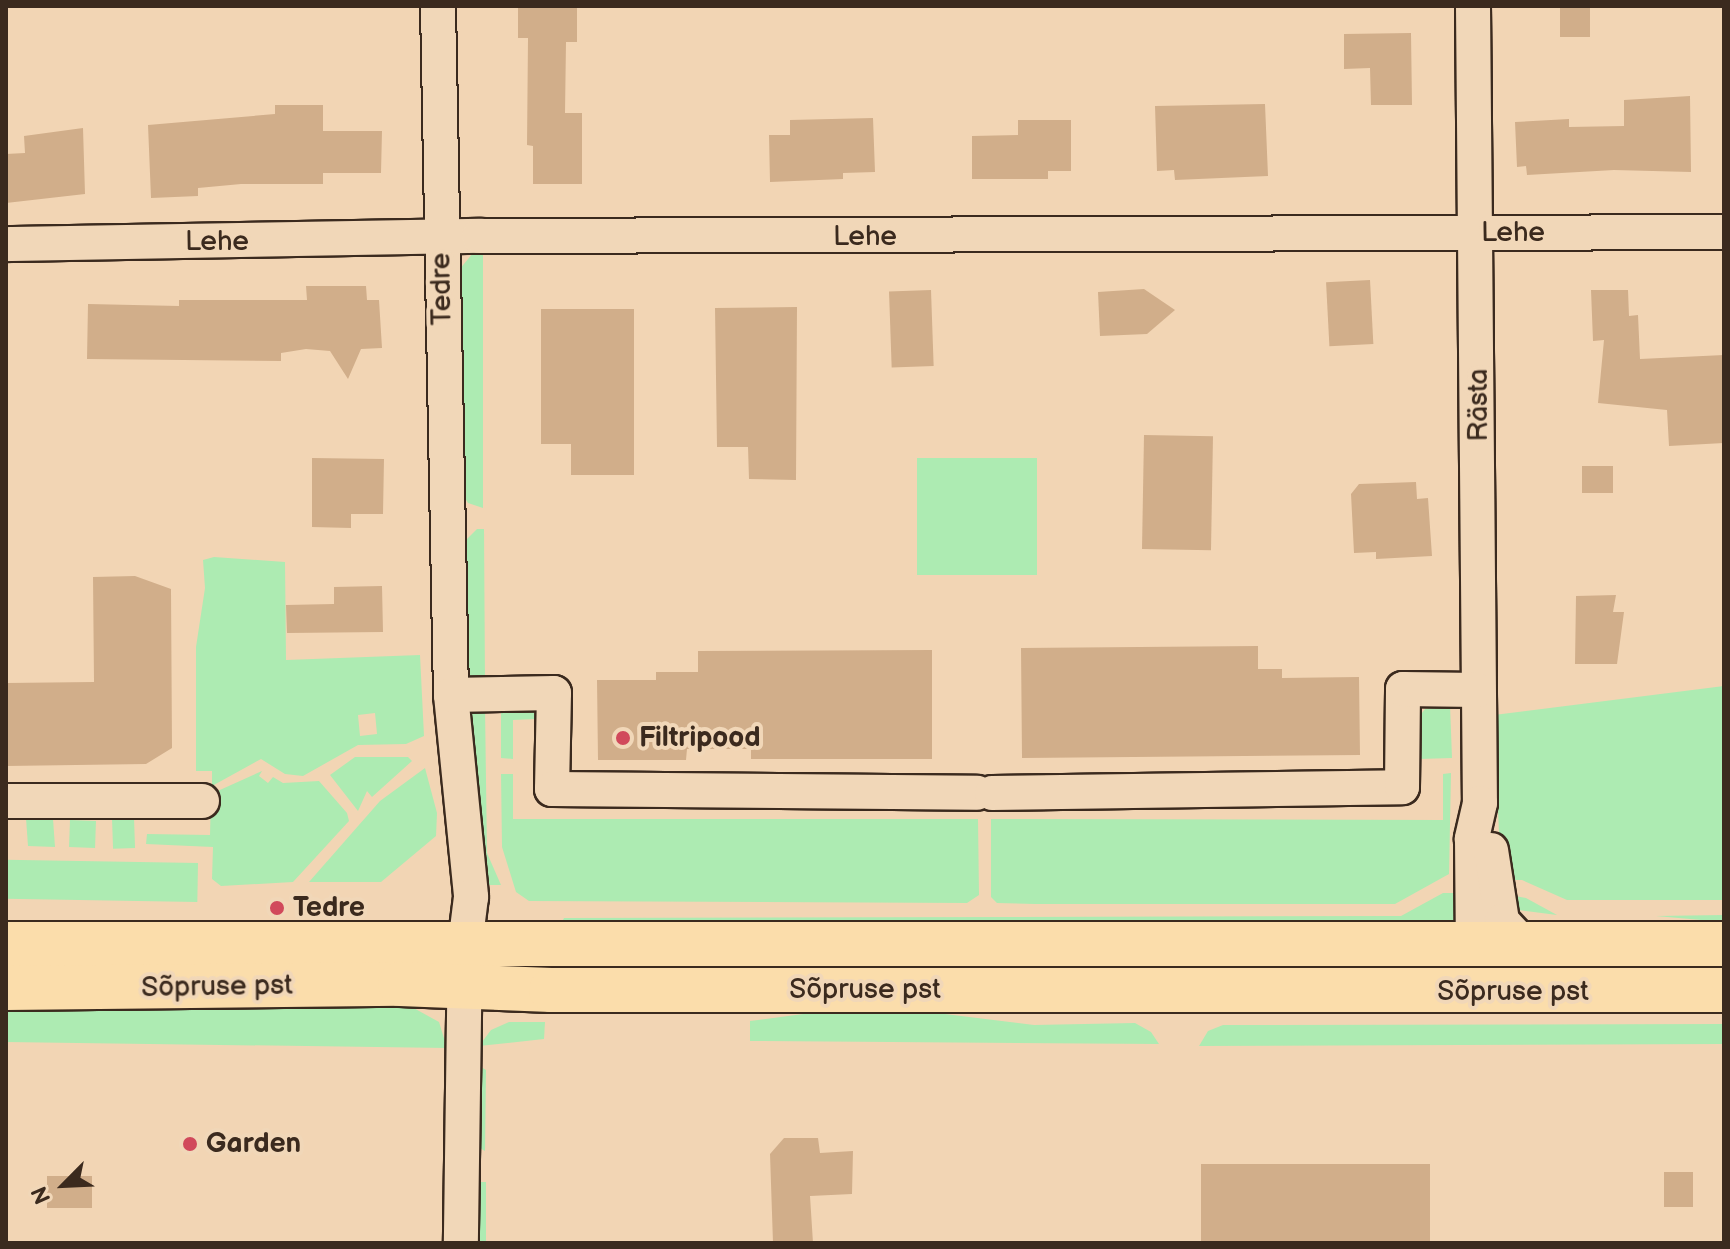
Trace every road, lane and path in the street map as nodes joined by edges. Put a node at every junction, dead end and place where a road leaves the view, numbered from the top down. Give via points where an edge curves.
1 (438, 6) edge
2 (1473, 6) edge
3 (1724, 232) edge
4 (1478, 233) junction
5 (441, 240) junction
6 (6, 244) edge
7 (1478, 690) junction
8 (451, 695) junction
9 (6, 801) edge
10 (202, 801) dead end
11 (1480, 803) junction
12 (6, 944) edge
13 (1724, 944) edge
14 (1473, 947) junction
15 (1526, 947) junction
16 (464, 965) junction
17 (6, 988) edge
18 (1724, 990) edge
19 (461, 1243) edge

1 - 5 street, Tedre
2 - 4 street, Rästa
3 - 4 street, Lehe
4 - 5 street, Lehe
4 - 7 street, Rästa
5 - 6 street, Lehe
5 - 8 street, Tedre
7 - 8 street via 1403,689 1402,787 985,793 552,789 554,693
7 - 11 street, Rästa
8 - 16 street, Tedre via 471,897
9 - 10 street
11 - 14 street, Rästa via 1472,839
11 - 15 street, Rästa via 1491,838 1493,885 1502,921
12 - 16 main road, Sõpruse pst
13 - 15 main road, Sõpruse pst
14 - 15 main road, Sõpruse pst
14 - 16 main road, Sõpruse pst
16 - 17 main road, Sõpruse pst
16 - 18 main road, Sõpruse pst via 551,990
16 - 19 street, Tedre

